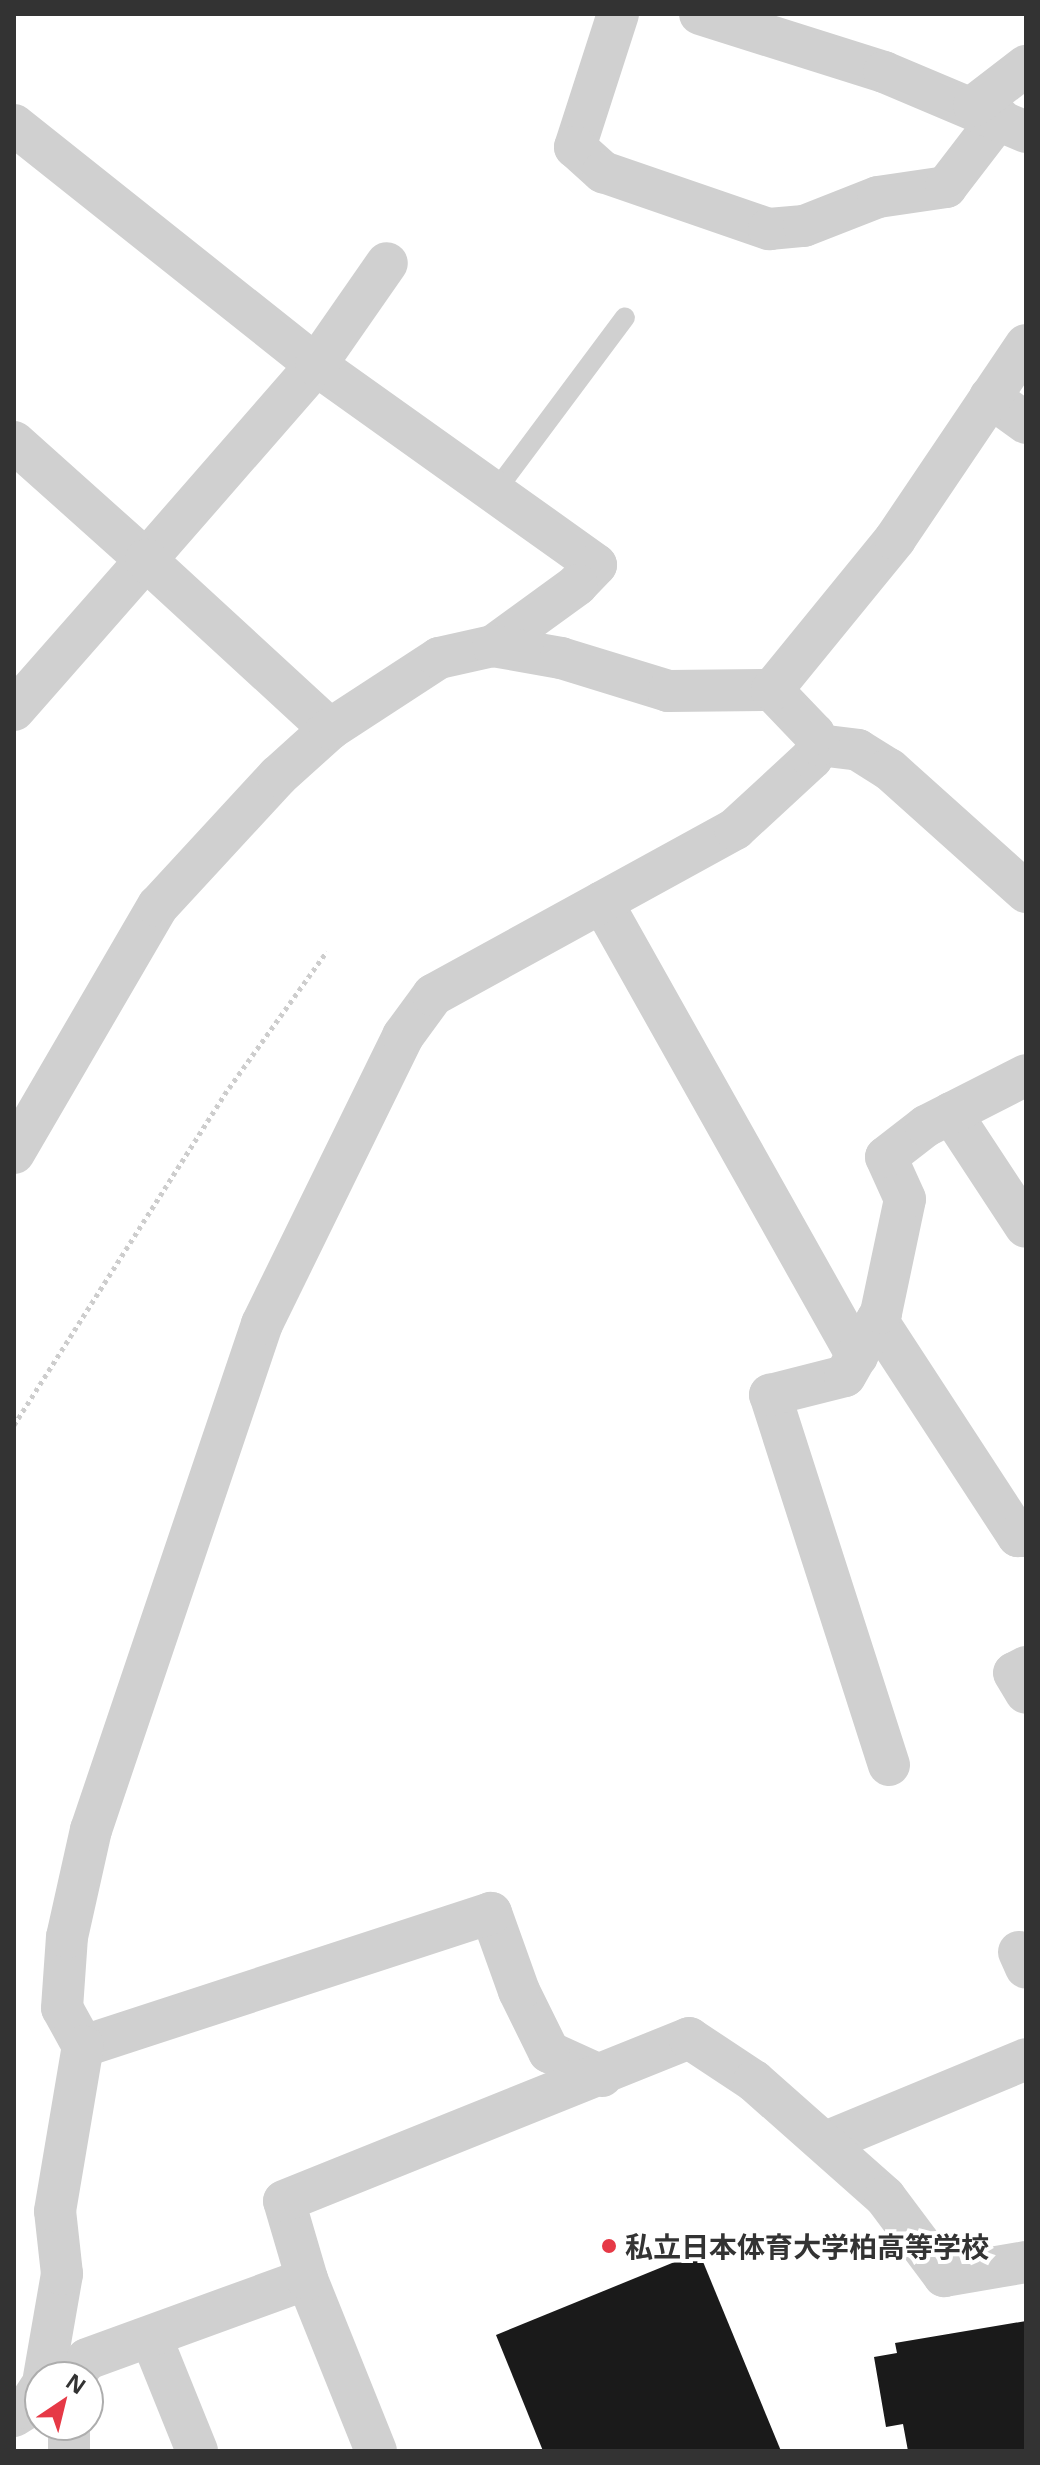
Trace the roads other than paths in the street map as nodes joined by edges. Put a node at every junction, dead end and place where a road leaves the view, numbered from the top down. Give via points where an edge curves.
1 (618, 14) edge
2 (700, 14) edge
3 (1026, 66) edge
4 (1000, 119) edge
5 (14, 125) edge
6 (387, 263) dead end
7 (625, 317) dead end
8 (1026, 345) edge
9 (316, 365) junction
10 (990, 397) junction
11 (1026, 423) edge
12 (14, 442) edge
13 (494, 493) junction
14 (146, 560) junction
15 (493, 646) junction
16 (772, 690) junction
17 (14, 710) edge
18 (330, 729) junction
19 (819, 745) junction
20 (1026, 892) edge
21 (602, 902) junction
22 (1026, 1075) edge
23 (951, 1113) junction
24 (14, 1153) edge
25 (1026, 1227) edge
26 (877, 1320) junction
27 (857, 1356) junction
28 (1026, 1536) edge
29 (1026, 1667) edge
30 (1026, 1693) edge
31 (889, 1765) dead end
32 (83, 2046) junction
33 (1026, 2059) edge
34 (602, 2076) junction
35 (826, 2142) junction
36 (1026, 2262) edge
37 (307, 2279) junction
38 (151, 2337) junction
39 (47, 2361) edge
40 (85, 2361) edge
41 (197, 2451) edge
42 (376, 2451) edge

1 - 4 street via 575,147 603,172 769,229 804,226 878,197 946,187
2 - 4 street
3 - 4 street
5 - 9 street
6 - 9 street
7 - 13 lane
8 - 10 street
9 - 13 street
9 - 14 street
10 - 11 street
10 - 16 street via 895,539
12 - 14 street
13 - 15 street via 596,565
14 - 17 street
14 - 18 street
15 - 16 street via 561,658 668,691
15 - 18 street via 439,658
16 - 19 street
18 - 24 street via 278,776 158,906
19 - 20 street via 858,750 889,769
19 - 21 street via 776,795 735,829
21 - 27 street
21 - 32 street via 433,995 403,1036 262,1324 91,1830 67,1937 62,2008
22 - 23 street
23 - 25 street
23 - 26 street via 886,1157 905,1199
26 - 27 street
26 - 28 street via 1018,1536
27 - 31 street via 845,1376 770,1395
29 - 30 street via 1014,1673
32 - 34 street via 491,1913 519,1991 549,2052
32 - 39 street via 55,2211 62,2274
33 - 35 street
34 - 35 street via 689,2038 754,2081
34 - 37 street via 284,2201
35 - 36 street via 885,2197 944,2276
37 - 38 street
37 - 42 street
38 - 40 street
38 - 41 street

